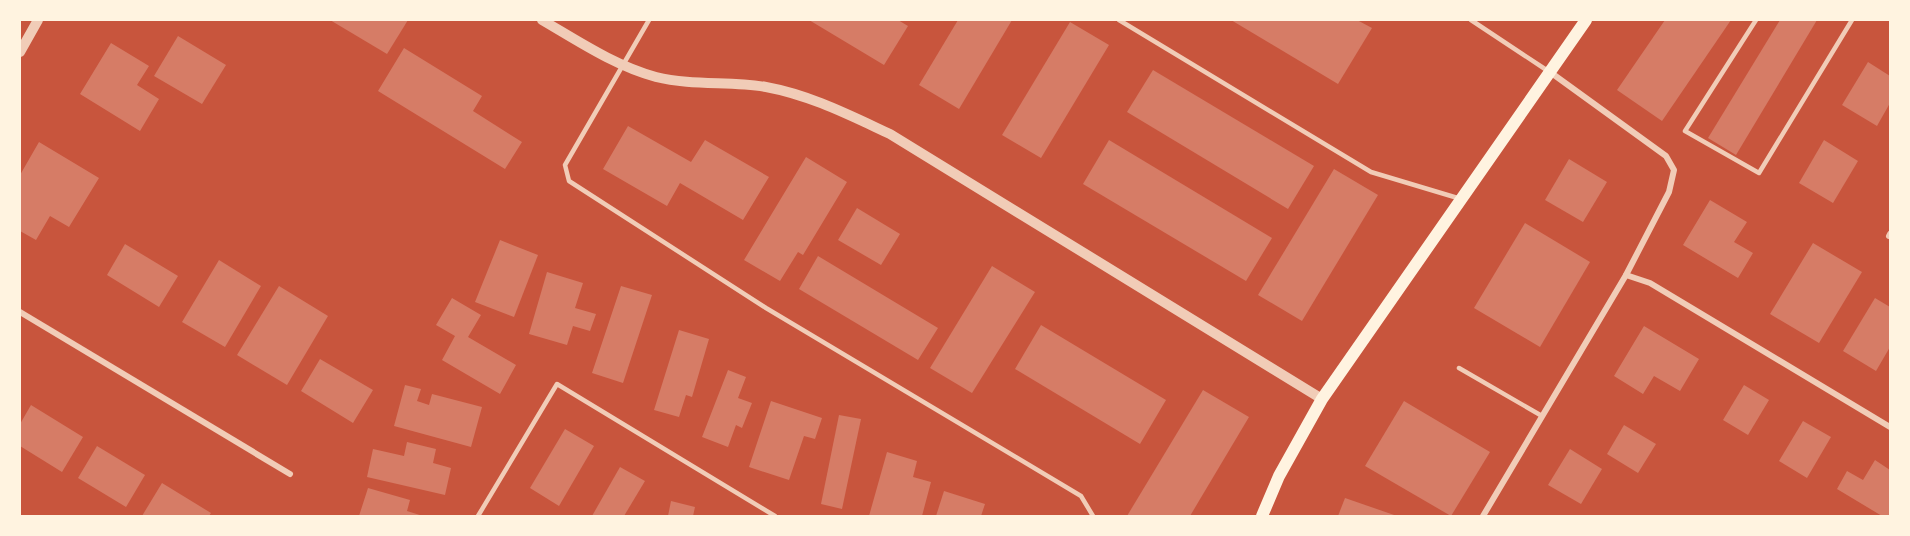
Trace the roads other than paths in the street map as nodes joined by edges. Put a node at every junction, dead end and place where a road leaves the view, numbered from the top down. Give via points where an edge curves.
1 (38, 20) edge
2 (542, 20) edge
3 (649, 20) edge
4 (1119, 20) edge
5 (1471, 20) edge
6 (1586, 20) edge
7 (1756, 20) edge
8 (1852, 20) edge
9 (20, 52) edge
10 (623, 64) junction
11 (1550, 72) junction
12 (1461, 199) junction
13 (1626, 275) junction
14 (20, 312) edge
15 (1458, 368) dead end
16 (1322, 399) junction
17 (1542, 416) junction
18 (1890, 427) edge
19 (290, 474) dead end
20 (478, 516) edge
21 (775, 516) edge
22 (1094, 516) edge
23 (1262, 516) edge
24 (1483, 516) edge

1 - 9 street
2 - 10 street
3 - 10 lane
4 - 12 lane via 1371,172
5 - 11 lane
6 - 11 main road
7 - 8 lane via 1685,131 1760,173
10 - 16 street via 681,81 765,87 821,102 890,134
10 - 22 lane via 565,165 569,181 766,308 1081,496
11 - 12 main road
11 - 13 street via 1666,156 1674,170 1669,192
12 - 16 main road
13 - 17 street
13 - 18 street via 1650,283
14 - 19 street
15 - 17 lane
16 - 23 main road via 1279,476
17 - 24 street
20 - 21 lane via 557,384

